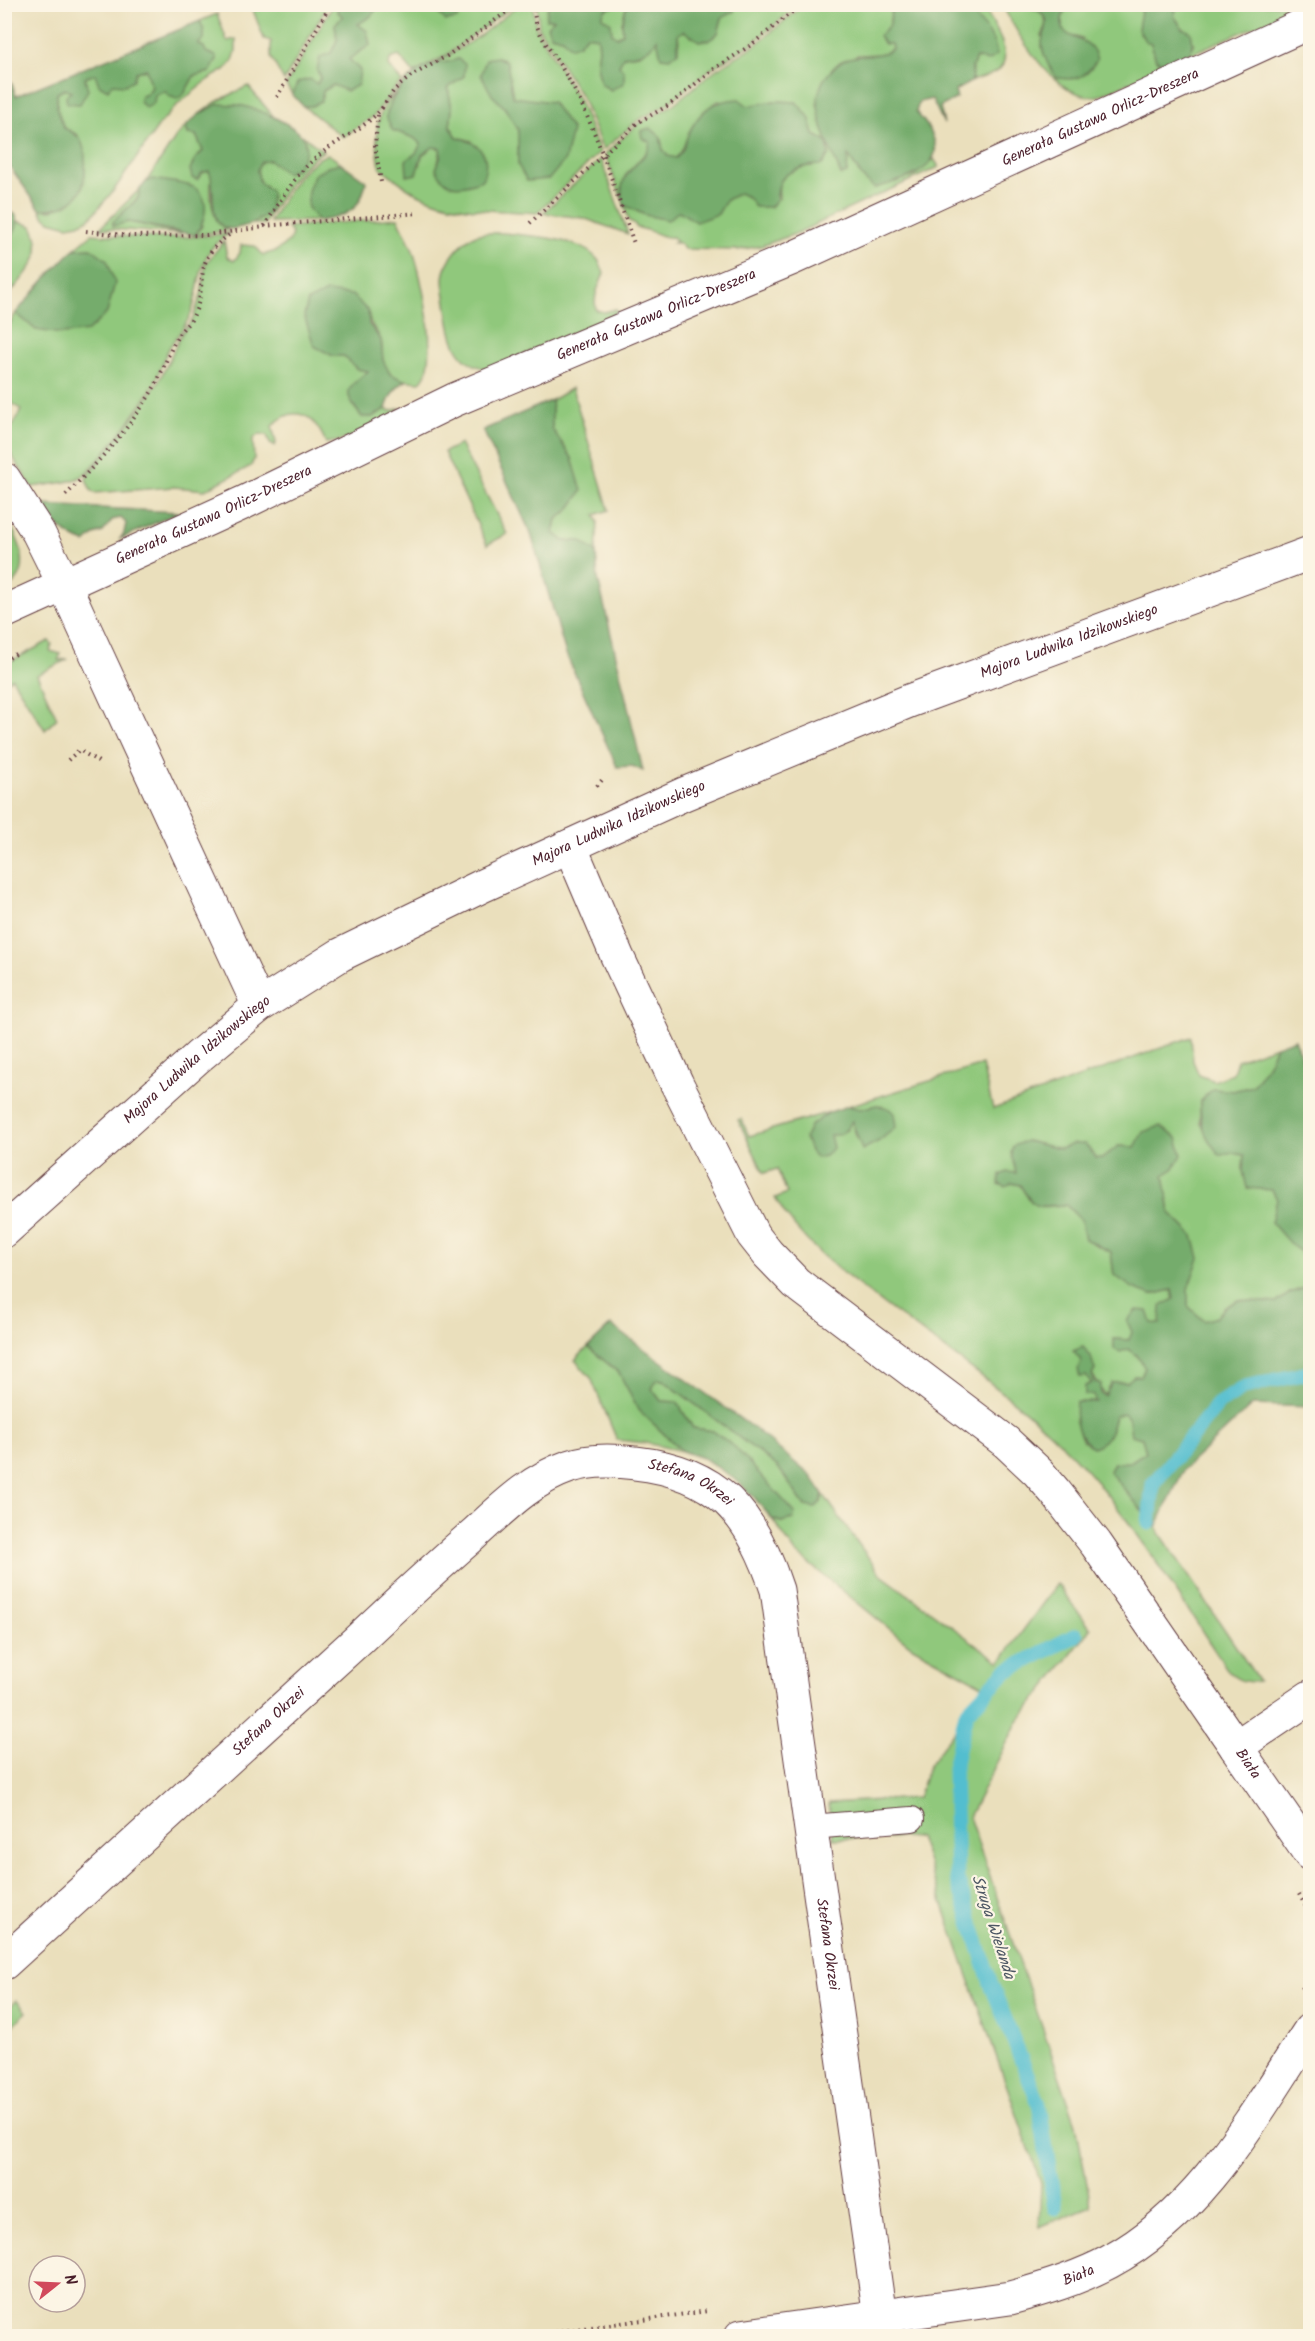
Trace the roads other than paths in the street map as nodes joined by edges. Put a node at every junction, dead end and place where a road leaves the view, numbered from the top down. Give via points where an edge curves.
1 (1311, 22) edge
2 (4, 479) edge
3 (1311, 553) edge
4 (64, 584) junction
5 (4, 612) edge
6 (570, 846) junction
7 (259, 1006) junction
8 (4, 1231) edge
9 (1311, 1697) edge
10 (1236, 1747) junction
11 (912, 1818) dead end
12 (810, 1827) junction
13 (1311, 1854) edge
14 (4, 1963) edge
15 (1311, 2030) edge
16 (880, 2317) junction
17 (741, 2337) edge

1 - 4 street, Generała Gustawa Orlicz-Dreszera via 793,258 454,400
2 - 4 street via 38,532
3 - 6 street, Majora Ludwika Idzikowskiego via 909,701
4 - 5 street, Generała Gustawa Orlicz-Dreszera
4 - 7 street
6 - 7 street, Majora Ludwika Idzikowskiego via 357,946
6 - 10 street via 677,1084 740,1212 761,1245 796,1283 1006,1442 1038,1472 1096,1544
7 - 8 street, Majora Ludwika Idzikowskiego
9 - 10 street, Biała
10 - 13 street, Biała
11 - 12 lane
12 - 14 street, Stefana Okrzei via 777,1590 754,1534 717,1491 688,1474 628,1462 584,1463 555,1472 515,1498
12 - 16 street, Stefana Okrzei
15 - 16 street, Biała via 1213,2173 1178,2211 1124,2253 1076,2277 1021,2295
16 - 17 street, Biała

